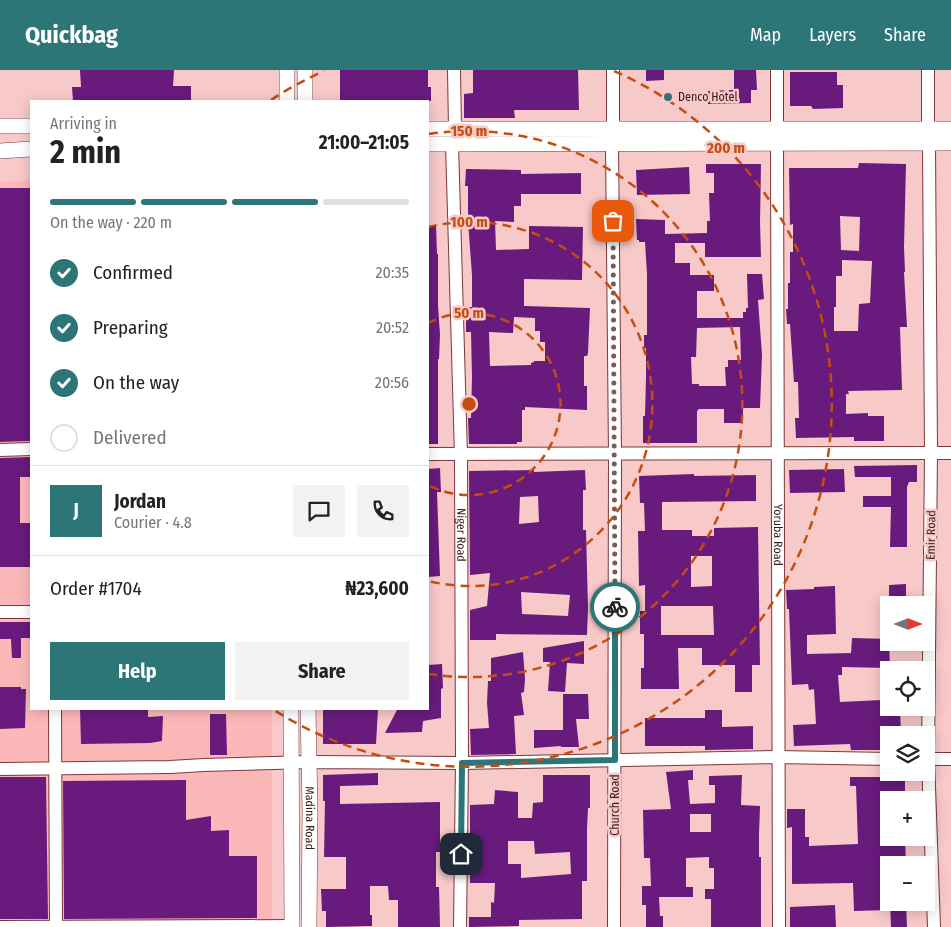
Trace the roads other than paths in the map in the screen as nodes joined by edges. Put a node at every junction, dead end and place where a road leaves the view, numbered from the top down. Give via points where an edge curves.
1 (287, 70) edge
2 (304, 70) edge
3 (454, 70) edge
4 (613, 70) edge
5 (777, 70) edge
6 (928, 70) edge
7 (287, 100) edge
8 (305, 100) edge
9 (0, 126) edge
10 (30, 126) edge
11 (455, 128) junction
12 (429, 129) edge
13 (951, 129) edge
14 (613, 136) junction
15 (777, 136) junction
16 (928, 136) junction
17 (951, 143) edge
18 (429, 144) edge
19 (452, 144) junction
20 (30, 149) edge
21 (0, 150) edge
22 (30, 449) edge
23 (0, 450) edge
24 (931, 453) junction
25 (951, 453) edge
26 (429, 454) edge
27 (615, 454) junction
28 (777, 454) junction
29 (461, 455) junction
30 (0, 612) edge
31 (30, 612) edge
32 (55, 710) edge
33 (290, 710) edge
34 (308, 710) edge
35 (927, 726) edge
36 (778, 757) junction
37 (880, 759) edge
38 (935, 759) edge
39 (951, 759) edge
40 (615, 760) junction
41 (310, 762) junction
42 (462, 763) junction
43 (291, 764) junction
44 (0, 768) edge
45 (56, 768) junction
46 (928, 781) edge
47 (56, 926) edge
48 (292, 926) edge
49 (0, 927) edge
50 (309, 927) edge
51 (460, 927) edge
52 (614, 927) edge
53 (779, 927) edge
54 (934, 927) edge

1 - 7 main road
2 - 8 main road
3 - 11 street
4 - 14 street, Church Road
5 - 15 street, Yoruba Road
6 - 16 street, Emir Road
9 - 10 main road
11 - 12 main road
11 - 14 main road
13 - 16 main road
14 - 15 main road
14 - 19 main road
14 - 27 street, Church Road
15 - 16 main road
15 - 28 street, Yoruba Road
16 - 17 main road
16 - 24 street, Emir Road
18 - 19 main road
19 - 29 street, Niger Road
20 - 21 main road
22 - 23 street
24 - 25 street
24 - 28 street
24 - 35 street, Emir Road
26 - 29 street
27 - 28 street
27 - 29 street
27 - 40 street, Church Road
28 - 36 street, Yoruba Road
29 - 42 street, Niger Road
30 - 31 street
32 - 45 street
33 - 43 main road, Madina Road
34 - 41 main road, Madina Road
36 - 37 street
36 - 40 street
36 - 53 street, Yoruba Road
38 - 39 street
40 - 42 street
40 - 52 street, Church Road
41 - 42 street
41 - 43 street
41 - 50 main road, Madina Road
42 - 51 street, Niger Road
43 - 45 street
43 - 48 main road, Madina Road
44 - 45 street
45 - 47 street
46 - 54 street, Emir Road
47 - 48 street
47 - 49 street

